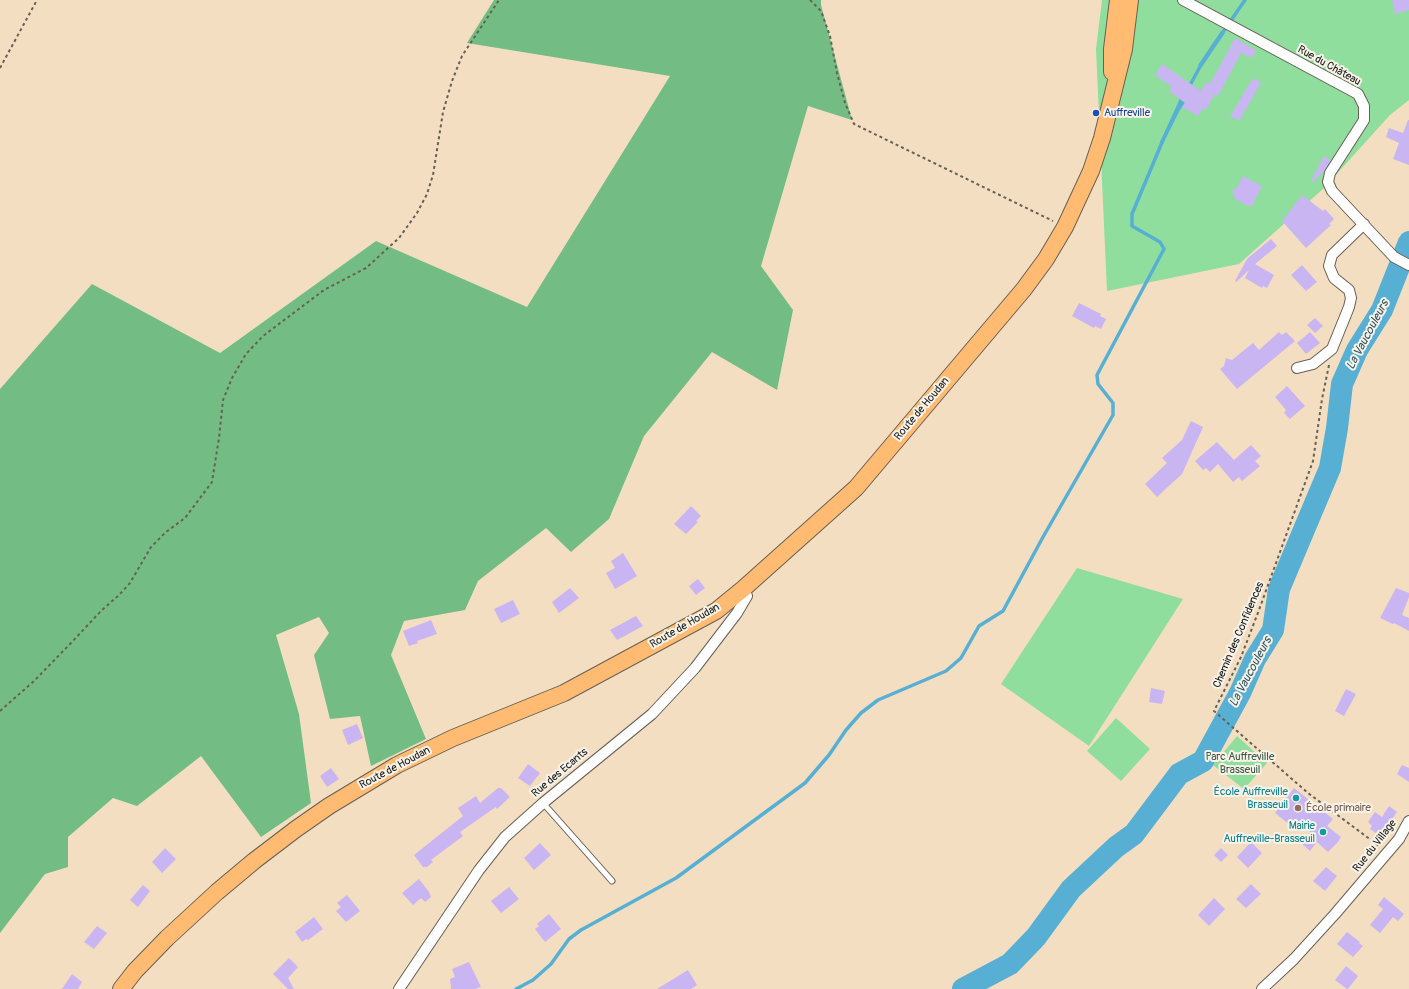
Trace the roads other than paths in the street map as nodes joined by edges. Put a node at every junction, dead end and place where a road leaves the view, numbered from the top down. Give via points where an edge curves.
1 (1118, 0) edge
2 (1130, 0) edge
3 (1183, 0) edge
4 (1113, 89) junction
5 (1364, 224) junction
6 (1409, 265) edge
7 (1297, 368) dead end
8 (742, 590) junction
9 (543, 803) junction
10 (1409, 821) edge
11 (612, 881) dead end
12 (120, 989) edge
13 (399, 989) edge
14 (1262, 989) edge

1 - 4 main road, Route de Houdan via 1112,50
2 - 4 main road, Route de Houdan via 1124,50
3 - 5 street, Rue du Château via 1358,94 1364,106 1364,120 1330,173 1328,182 1332,191
4 - 8 main road, Route de Houdan via 1095,159 1082,191 1065,227 1024,289 856,488
5 - 6 street, Rue du Château via 1394,257
5 - 7 street via 1332,255 1329,266 1334,278 1349,290 1350,298 1349,307 1332,348 1313,364
8 - 9 street, Rue des Ecants via 747,596 737,613 694,668 652,714
8 - 12 main road, Route de Houdan via 716,610 564,693 416,755 329,806 217,892 162,943
9 - 11 lane
9 - 13 street, Rue des Ecants via 505,837 479,870
10 - 14 street, Rue du Village via 1399,839 1294,959

